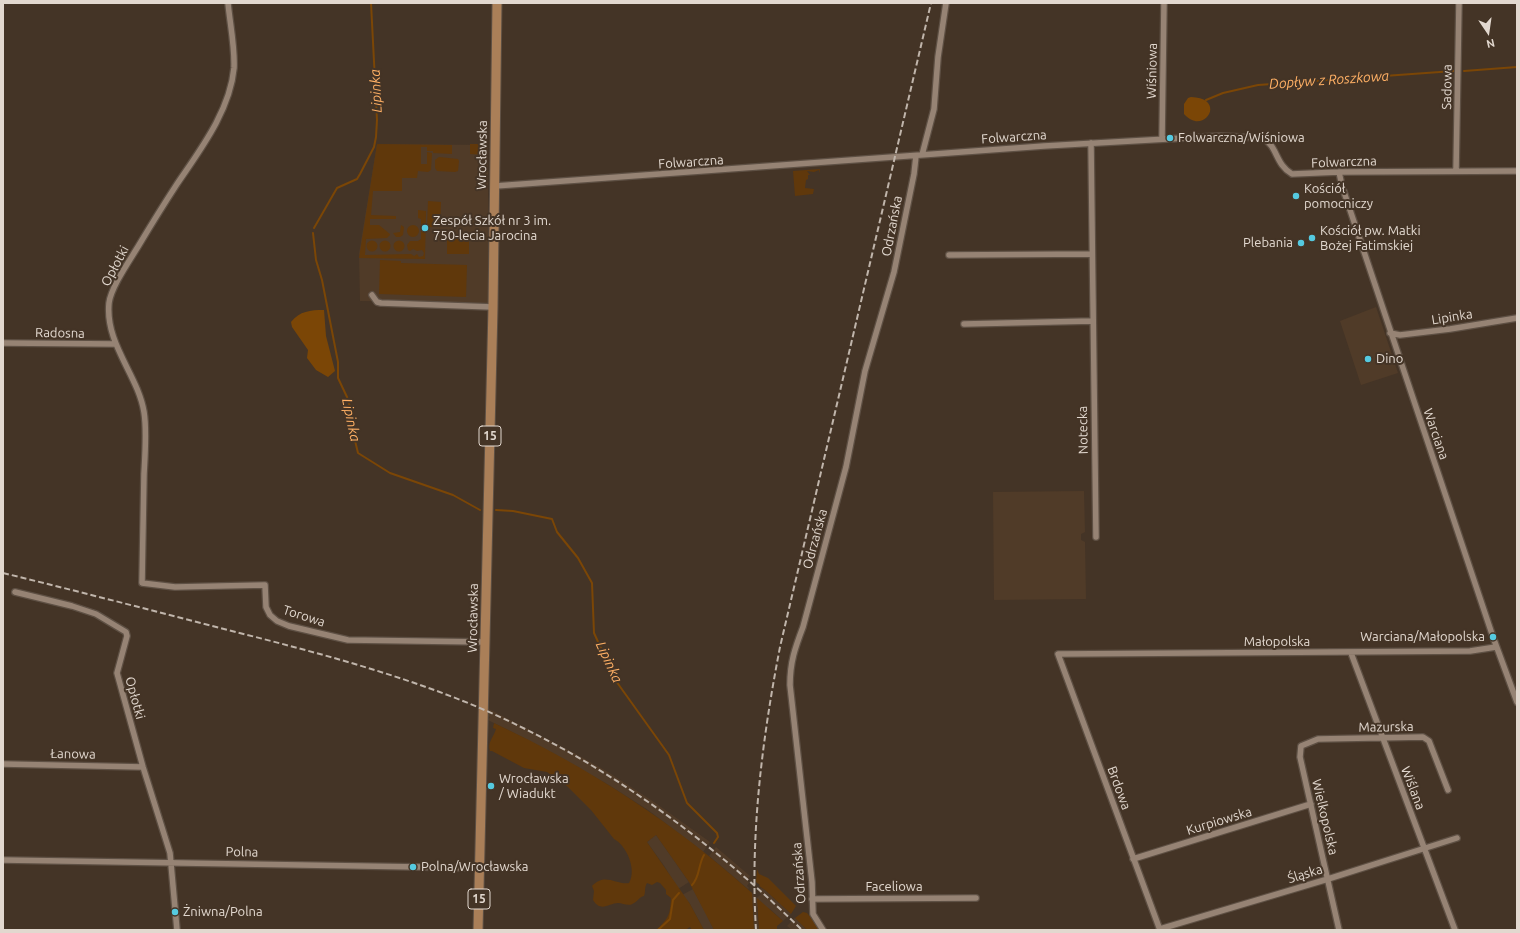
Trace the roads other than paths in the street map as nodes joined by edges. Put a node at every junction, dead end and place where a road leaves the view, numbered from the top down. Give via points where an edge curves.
1 (228, 3) edge
2 (497, 3) edge
3 (946, 3) edge
4 (1164, 3) edge
5 (1459, 3) edge
6 (1162, 139) junction
7 (1091, 143) junction
8 (919, 156) junction
9 (1456, 171) junction
10 (1517, 171) edge
11 (1339, 172) junction
12 (495, 186) junction
13 (1092, 254) junction
14 (949, 255) dead end
15 (372, 295) dead end
16 (493, 307) junction
17 (1517, 318) edge
18 (1092, 322) junction
19 (964, 324) dead end
20 (1390, 334) junction
21 (3, 343) edge
22 (116, 344) junction
23 (1096, 537) dead end
24 (142, 583) joint
25 (15, 592) dead end
26 (485, 642) junction
27 (1496, 647) junction
28 (1351, 653) junction
29 (1058, 654) joint
30 (1517, 702) edge
31 (1382, 738) junction
32 (1300, 757) joint
33 (3, 764) edge
34 (143, 767) junction
35 (1448, 790) dead end
36 (1311, 804) junction
37 (1457, 838) dead end
38 (1424, 848) junction
39 (1133, 859) junction
40 (3, 860) edge
41 (171, 862) junction
42 (480, 868) junction
43 (1328, 879) junction
44 (976, 898) dead end
45 (812, 899) junction
46 (177, 930) edge
47 (478, 930) edge
48 (823, 930) edge
49 (1160, 930) edge
50 (1339, 930) edge
51 (1455, 930) edge

1 - 22 street, Opłotki via 234,67 230,88 222,112 113,290 109,302 110,322
2 - 12 main road, Wrocławska / 15
3 - 8 street, Odrzańska via 934,109
4 - 6 street, Wiśniowa
5 - 9 street, Sadowa
6 - 7 street, Folwarczna
6 - 11 street, Folwarczna via 1258,137 1268,141 1285,170 1292,174
7 - 8 street, Folwarczna
7 - 13 street, Notecka
8 - 12 street, Folwarczna
8 - 45 street, Odrzańska via 894,272 866,371 846,466 790,667
9 - 10 street, Folwarczna
9 - 11 street, Folwarczna
11 - 20 street, Warciana
12 - 16 main road, Wrocławska / 15
13 - 14 street
13 - 18 street, Notecka
15 - 16 street via 377,302 384,304
16 - 26 main road, Wrocławska / 15
17 - 20 street, Lipinka via 1450,329
18 - 19 street
18 - 23 street, Notecka
20 - 27 street, Warciana
21 - 22 street, Radosna
22 - 24 street, Opłotki via 137,388 144,412
24 - 26 street, Torowa via 175,587 265,585 266,607 277,622 348,640
25 - 34 street, Opłotki via 96,614 126,632 117,673
26 - 42 main road, Wrocławska / 15
27 - 28 street, Małopolska via 1470,651
27 - 30 street, Warciana
28 - 29 street, Małopolska
28 - 31 street, Wiślana
29 - 39 street, Brdowa
31 - 32 street, Mazurska via 1318,739 1301,746
31 - 35 street, Mazurska via 1423,737 1429,741
31 - 38 street, Wiślana
32 - 36 street, Wielkopolska
33 - 34 street, Łanowa
34 - 41 street, Opłotki
36 - 39 street, Kurpiowska
36 - 43 street, Wielkopolska
37 - 38 street, Śląska
38 - 43 street, Śląska
38 - 51 street, Wiślana
39 - 49 street, Brdowa
40 - 41 street, Polna
41 - 42 street, Polna
41 - 46 street, Opłotki
42 - 47 main road, Wrocławska / 15
43 - 49 street, Śląska
43 - 50 street, Wielkopolska
44 - 45 street, Faceliowa
45 - 48 street, Odrzańska via 813,914

